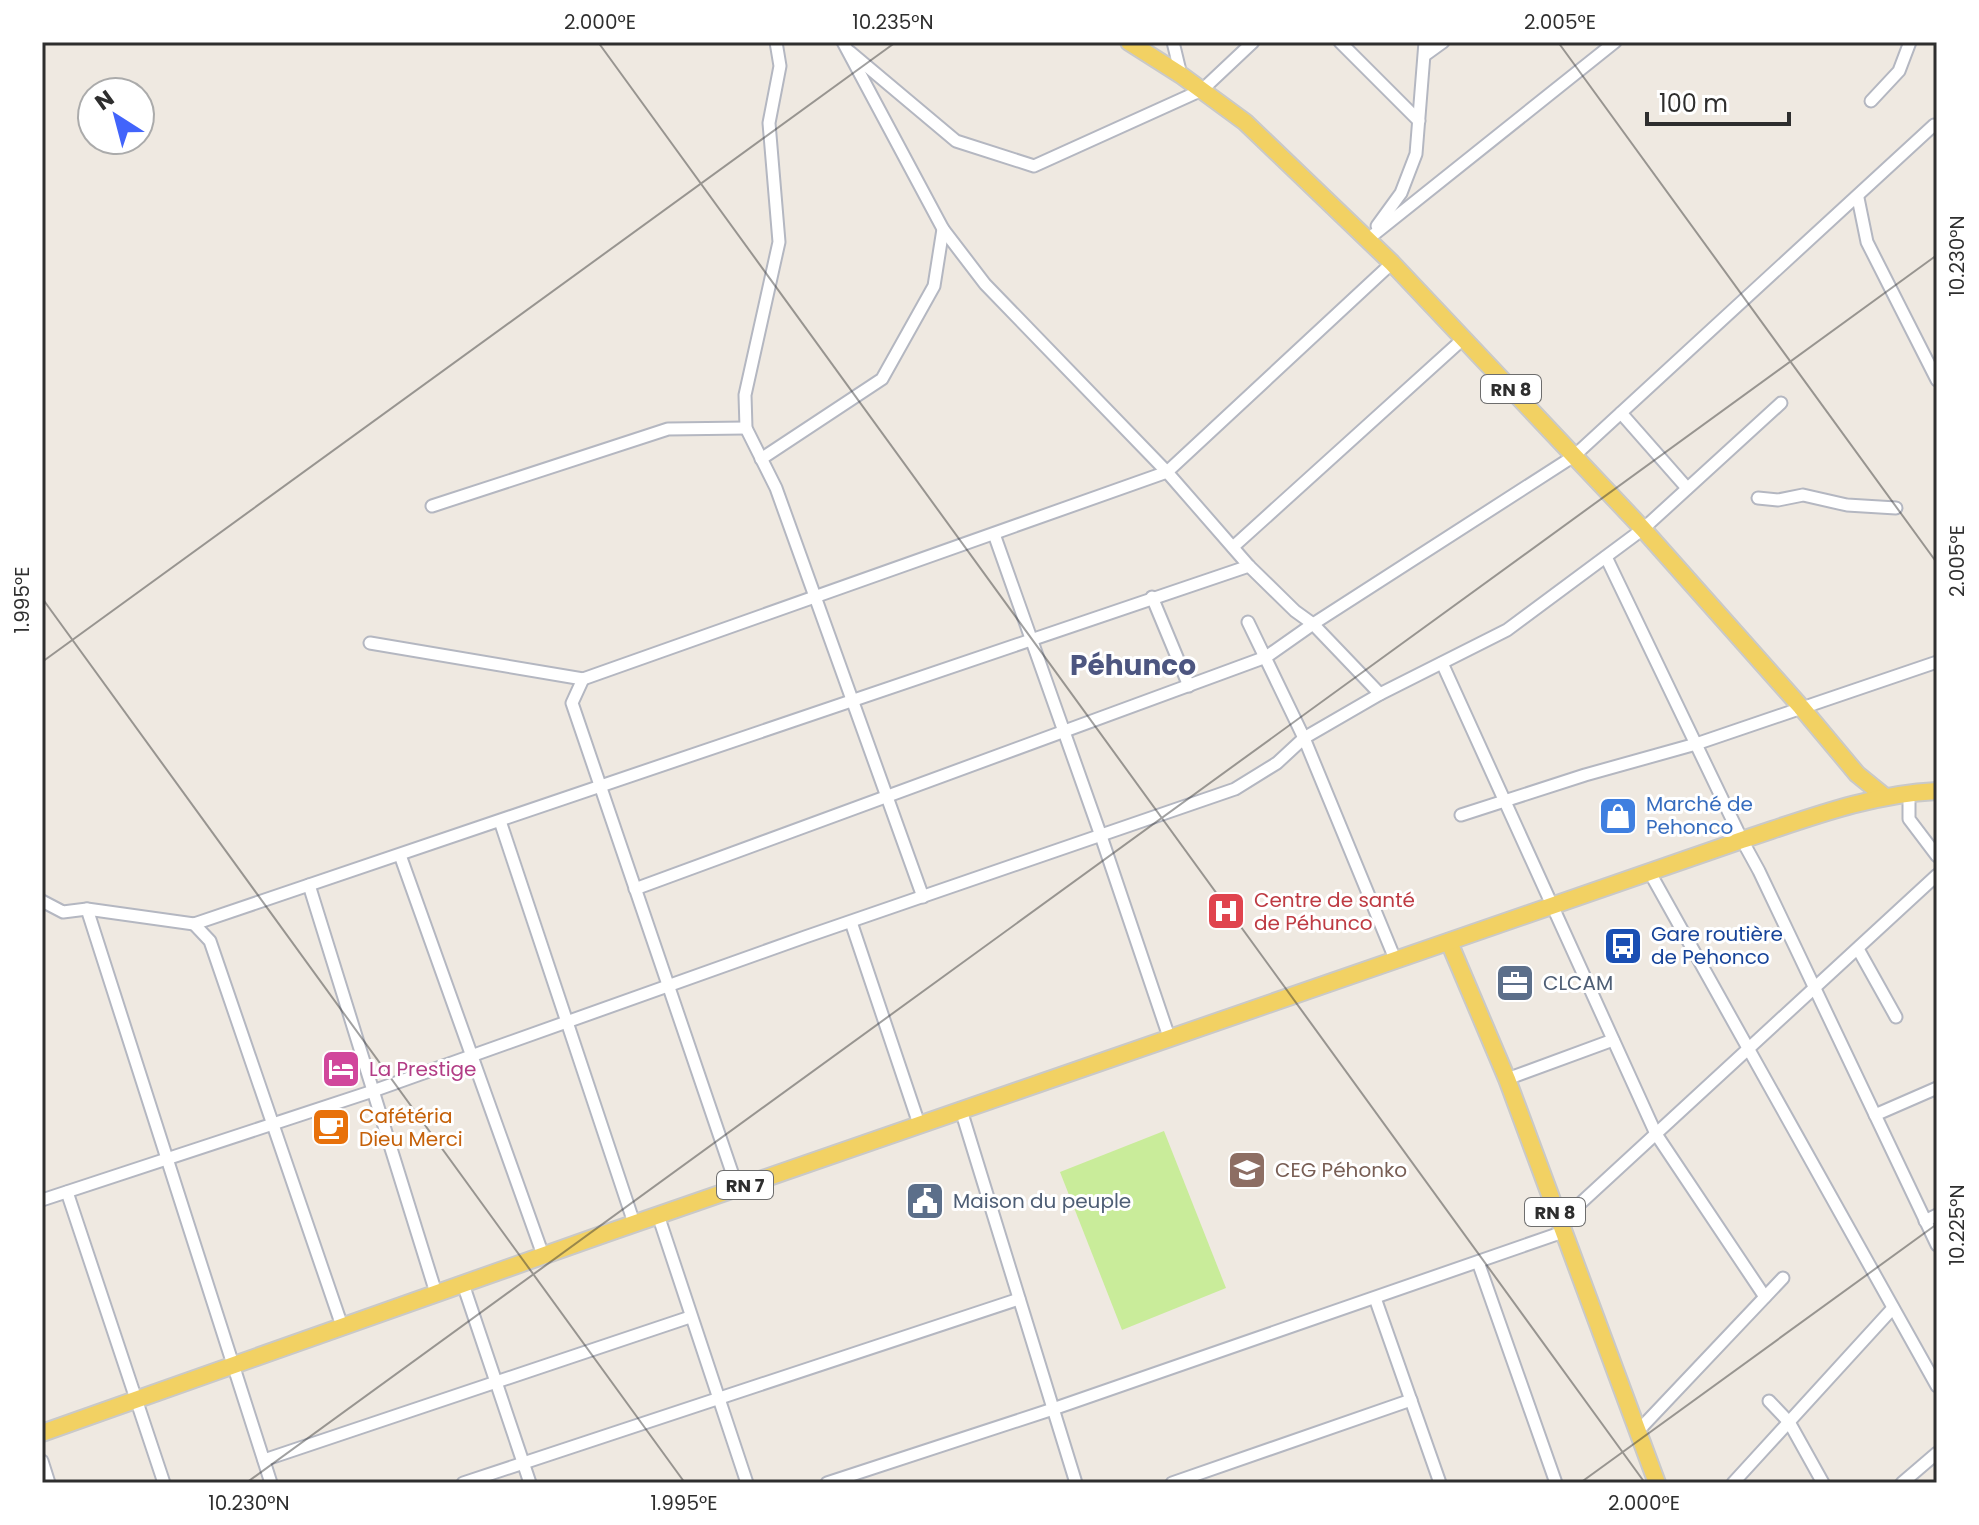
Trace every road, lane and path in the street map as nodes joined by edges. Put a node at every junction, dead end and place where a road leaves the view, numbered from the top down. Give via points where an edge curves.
1 (776, 42) edge
2 (1129, 42) edge
3 (1173, 42) edge
4 (1253, 42) edge
5 (1340, 42) edge
6 (1443, 42) edge
7 (1615, 42) edge
8 (1910, 42) edge
9 (842, 44) edge
10 (1425, 48) edge
11 (1181, 75) junction
12 (1202, 90) junction
13 (1871, 101) dead end
14 (1419, 121) junction
15 (1934, 125) dead end
16 (1858, 198) junction
17 (943, 229) junction
18 (1367, 240) junction
19 (1392, 263) junction
20 (1463, 339) junction
21 (1937, 380) edge
22 (1781, 403) dead end
23 (1621, 413) junction
24 (746, 428) junction
25 (1574, 456) junction
26 (761, 459) junction
27 (1167, 472) junction
28 (1687, 488) junction
29 (1758, 498) dead end
30 (432, 506) dead end
31 (1896, 508) dead end
32 (1643, 529) junction
33 (994, 534) junction
34 (1233, 547) junction
35 (1606, 557) junction
36 (1249, 566) junction
37 (815, 597) junction
38 (1152, 597) junction
39 (1248, 622) dead end
40 (1313, 624) junction
41 (1031, 638) junction
42 (370, 643) dead end
43 (1266, 657) junction
44 (1937, 662) edge
45 (1442, 663) junction
46 (583, 679) junction
47 (1189, 686) junction
48 (1380, 694) junction
49 (852, 700) junction
50 (1801, 707) junction
51 (1064, 731) junction
52 (1304, 738) junction
53 (1696, 744) junction
54 (1857, 774) junction
55 (601, 787) junction
56 (1937, 791) edge
57 (1909, 792) junction
58 (1884, 796) junction
59 (887, 797) junction
60 (1506, 801) junction
61 (1850, 804) junction
62 (1461, 815) dead end
63 (500, 821) junction
64 (1101, 836) junction
65 (1742, 840) junction
66 (400, 855) junction
67 (1937, 856) edge
68 (1649, 871) junction
69 (1937, 875) edge
70 (309, 885) junction
71 (635, 889) junction
72 (923, 897) junction
73 (42, 901) edge
74 (1553, 904) junction
75 (87, 909) junction
76 (851, 922) junction
77 (194, 924) junction
78 (1449, 942) junction
79 (1858, 949) junction
80 (1395, 959) junction
81 (668, 986) junction
82 (1815, 988) junction
83 (1896, 1017) dead end
84 (567, 1022) junction
85 (1169, 1037) junction
86 (1613, 1040) junction
87 (1749, 1049) junction
88 (472, 1056) junction
89 (1507, 1079) junction
90 (1937, 1088) edge
91 (373, 1091) junction
92 (961, 1110) junction
93 (1875, 1115) junction
94 (919, 1124) junction
95 (272, 1125) junction
96 (1656, 1134) junction
97 (169, 1159) junction
98 (737, 1187) junction
99 (67, 1192) junction
100 (42, 1200) edge
101 (658, 1215) junction
102 (1937, 1215) edge
103 (1925, 1221) junction
104 (634, 1223) junction
105 (1561, 1227) junction
106 (1937, 1245) edge
107 (543, 1255) junction
108 (1478, 1262) junction
109 (1783, 1278) dead end
110 (463, 1284) junction
111 (436, 1293) junction
112 (1765, 1297) junction
113 (1375, 1298) junction
114 (1019, 1299) junction
115 (1893, 1308) junction
116 (690, 1317) junction
117 (342, 1326) junction
118 (232, 1365) junction
119 (496, 1382) junction
120 (1937, 1386) edge
121 (136, 1399) junction
122 (718, 1399) junction
123 (1411, 1400) junction
124 (1769, 1401) dead end
125 (1053, 1409) junction
126 (1789, 1422) junction
127 (1639, 1430) junction
128 (42, 1433) edge
129 (1937, 1453) edge
130 (264, 1460) junction
131 (42, 1461) edge
132 (523, 1463) junction
133 (49, 1483) edge
134 (164, 1483) edge
135 (271, 1483) edge
136 (463, 1483) edge
137 (530, 1483) edge
138 (747, 1483) edge
139 (827, 1483) edge
140 (1076, 1483) edge
141 (1172, 1483) edge
142 (1440, 1483) edge
143 (1556, 1483) edge
144 (1657, 1483) edge
145 (1733, 1483) edge
146 (1823, 1483) edge
147 (1902, 1483) edge

1 - 24 street via 780,66 769,123 779,242 745,395
2 - 11 main road, RN 8
3 - 11 street
4 - 12 street
5 - 14 street
6 - 10 street
7 - 18 street
8 - 13 street via 1899,71
9 - 12 street via 956,141 1034,166
9 - 17 street
10 - 14 street
11 - 12 main road, RN 8
12 - 18 main road, RN 8 via 1245,122
14 - 18 street via 1416,154 1401,193
15 - 16 street
16 - 21 street via 1867,242
16 - 23 street
17 - 26 street via 934,286 882,379
17 - 27 street via 985,284
18 - 19 main road, RN 8
19 - 20 main road, RN 8
19 - 27 street
20 - 25 main road, RN 8
20 - 34 street
22 - 28 street
23 - 25 street
23 - 28 street
24 - 26 street
24 - 30 street via 668,429
25 - 32 main road, RN 8
25 - 40 street
26 - 37 street
27 - 33 street
27 - 34 street
28 - 32 street
29 - 31 street via 1803,495
32 - 35 street
32 - 50 main road, RN 8
33 - 37 street
33 - 41 street
34 - 36 street
35 - 45 street via 1507,630
35 - 53 street
36 - 38 street
36 - 40 street
37 - 46 street
37 - 49 street
38 - 41 street
38 - 47 street
39 - 43 street
40 - 43 street
40 - 48 street
41 - 49 street
41 - 51 street
42 - 46 street
43 - 47 street
43 - 52 street
44 - 50 street
45 - 48 street
45 - 60 street
46 - 55 street via 572,703
47 - 51 street
48 - 52 street
49 - 55 street
49 - 59 street
50 - 53 street
50 - 54 main road, RN 8
51 - 59 street
51 - 64 street
52 - 64 street via 1277,763 1235,789
52 - 80 street
53 - 60 street
53 - 65 street
54 - 58 main road, RN 8
54 - 61 main road
55 - 63 street
55 - 71 street
56 - 57 main road
57 - 58 main road
57 - 67 street via 1909,819
58 - 61 main road
59 - 71 street
59 - 72 street
60 - 62 street
60 - 74 street
61 - 65 main road
63 - 66 street
63 - 84 street
64 - 72 street
64 - 85 street
65 - 68 main road
65 - 82 street
66 - 70 street
66 - 88 street
68 - 74 main road
68 - 87 street
69 - 79 street
70 - 77 street
70 - 91 street
71 - 81 street
72 - 76 street
73 - 75 street via 63,912
74 - 78 main road
74 - 86 street
75 - 77 street
75 - 97 street
76 - 81 street
76 - 94 street
77 - 95 street via 210,941
78 - 80 main road, RN 7
78 - 89 main road, RN 8
79 - 82 street
79 - 83 street
80 - 85 main road, RN 7
81 - 84 street
81 - 98 street
82 - 87 street
82 - 93 street
84 - 88 street
84 - 104 street
85 - 92 main road, RN 7
86 - 89 street
86 - 96 street
87 - 96 street
87 - 115 street
88 - 91 street
88 - 107 street
89 - 105 main road, RN 8
90 - 93 street
91 - 95 street
91 - 111 street
92 - 94 main road, RN 7
92 - 114 street
93 - 103 street
94 - 98 main road, RN 7
95 - 97 street
95 - 117 street
96 - 105 street
96 - 112 street
97 - 99 street
97 - 118 street
98 - 101 main road, RN 7
99 - 100 street
99 - 121 street
101 - 104 main road, RN 7
101 - 116 street
102 - 103 street
103 - 106 street
104 - 107 main road, RN 7
105 - 108 street
105 - 127 main road, RN 8
107 - 110 main road, RN 7
108 - 113 street
108 - 143 street
109 - 112 street
110 - 111 main road, RN 7
110 - 119 street
111 - 117 main road, RN 7
112 - 127 street
113 - 123 street
113 - 125 street
114 - 122 street
114 - 125 street
115 - 120 street
115 - 126 street
116 - 119 street
116 - 122 street
117 - 118 main road, RN 7
118 - 121 main road, RN 7
118 - 130 street
119 - 130 street
119 - 132 street
121 - 128 main road, RN 7
121 - 134 street
122 - 132 street
122 - 138 street
123 - 141 street
123 - 142 street
124 - 126 street
125 - 139 street
125 - 140 street
126 - 145 street
126 - 146 street
127 - 144 main road, RN 8
129 - 147 street
130 - 135 street
131 - 133 street
132 - 136 street
132 - 137 street

